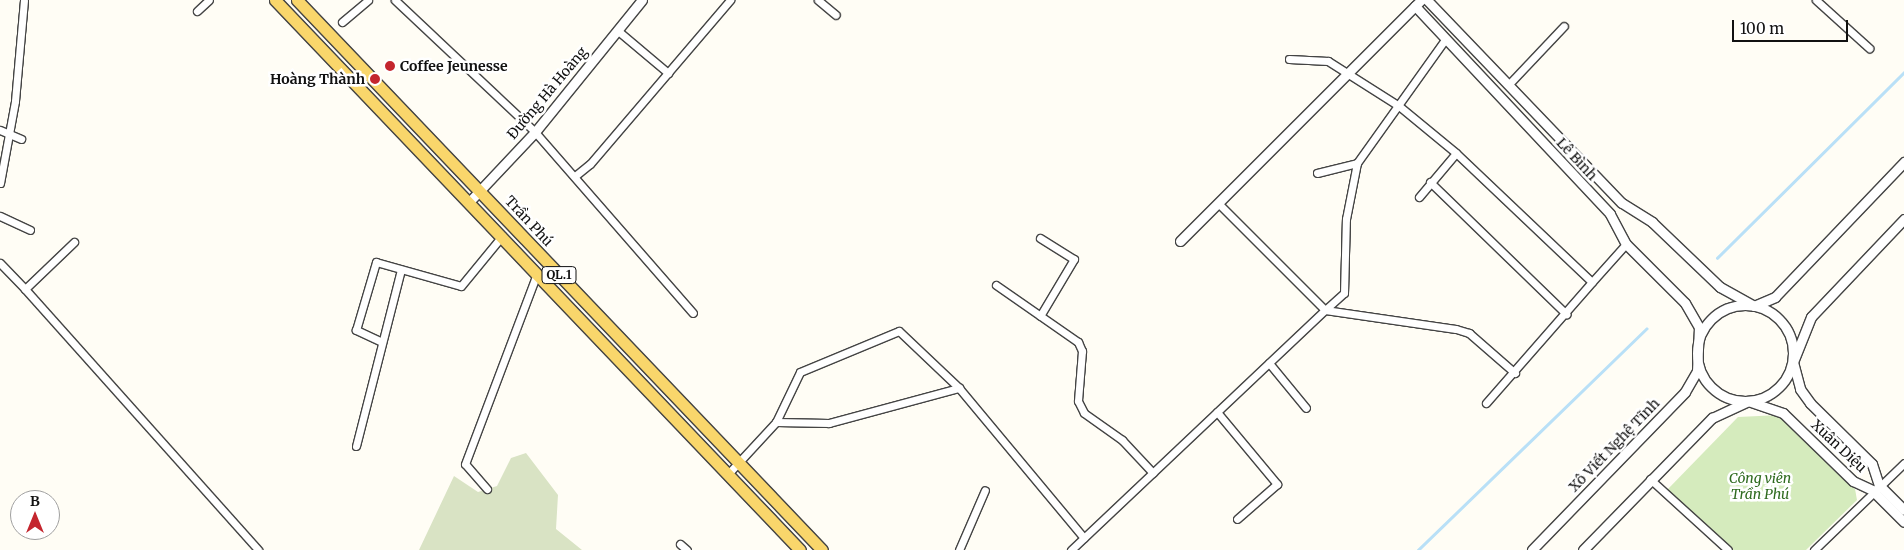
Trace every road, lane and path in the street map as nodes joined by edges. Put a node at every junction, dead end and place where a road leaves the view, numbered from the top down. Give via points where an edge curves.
1 (24, 0) edge
2 (209, 0) edge
3 (275, 0) edge
4 (296, 0) edge
5 (368, 0) edge
6 (395, 0) edge
7 (642, 0) edge
8 (730, 0) edge
9 (818, 0) edge
10 (1427, 0) edge
11 (1816, 0) edge
12 (1418, 3) edge
13 (197, 12) dead end
14 (836, 15) dead end
15 (342, 22) dead end
16 (1564, 26) dead end
17 (617, 30) junction
18 (1446, 38) junction
19 (1869, 48) dead end
20 (1289, 60) dead end
21 (668, 73) junction
22 (1348, 73) junction
23 (1508, 86) junction
24 (1399, 106) junction
25 (0, 130) edge
26 (9, 131) junction
27 (535, 132) junction
28 (21, 139) dead end
29 (1456, 153) junction
30 (1904, 162) edge
31 (1356, 164) junction
32 (1317, 174) dead end
33 (576, 176) junction
34 (1430, 182) junction
35 (0, 183) edge
36 (481, 190) junction
37 (1419, 197) dead end
38 (470, 201) junction
39 (1218, 203) junction
40 (1622, 204) junction
41 (1610, 214) junction
42 (0, 216) edge
43 (1904, 219) edge
44 (30, 230) dead end
45 (502, 236) junction
46 (1040, 238) dead end
47 (74, 242) dead end
48 (1180, 242) dead end
49 (1626, 244) junction
50 (0, 263) edge
51 (401, 270) junction
52 (537, 273) junction
53 (1592, 282) junction
54 (996, 285) dead end
55 (25, 289) junction
56 (1754, 306) junction
57 (1325, 310) junction
58 (693, 313) dead end
59 (1566, 314) junction
60 (1040, 316) junction
61 (382, 342) junction
62 (1697, 349) junction
63 (1793, 362) junction
64 (1269, 363) junction
65 (1515, 373) junction
66 (959, 388) junction
67 (1748, 401) junction
68 (1486, 403) dead end
69 (1306, 408) dead end
70 (1216, 412) junction
71 (776, 422) junction
72 (356, 446) dead end
73 (738, 462) junction
74 (1904, 463) edge
75 (1152, 473) junction
76 (727, 475) junction
77 (1650, 479) junction
78 (1876, 487) junction
79 (487, 489) dead end
80 (985, 490) dead end
81 (1904, 510) edge
82 (1238, 519) dead end
83 (1904, 522) edge
84 (1081, 540) junction
85 (680, 544) dead end
86 (258, 550) edge
87 (686, 550) edge
88 (800, 550) edge
89 (822, 550) edge
90 (959, 550) edge
91 (1071, 550) edge
92 (1085, 550) edge
93 (1532, 550) edge
94 (1583, 550) edge
95 (1728, 550) edge
96 (1814, 550) edge

1 - 26 street
2 - 13 street
3 - 38 main road, Trần Phú / QL.1
4 - 36 main road, Trần Phú / QL.1
5 - 15 street
6 - 27 street
7 - 17 street, Đường Hà Hoàng
8 - 21 street
9 - 14 street
10 - 23 street, Lê Bình
11 - 19 street
12 - 18 street, Lê Bình
12 - 22 street
16 - 23 street
17 - 21 street
17 - 27 street, Đường Hà Hoàng
18 - 24 street
18 - 41 street, Lê Bình
20 - 22 street via 1319,59
21 - 33 street
22 - 24 street
22 - 39 street
23 - 40 street, Lê Bình
24 - 29 street
24 - 31 street
25 - 26 street
26 - 28 street
26 - 35 street
27 - 33 street
27 - 36 street, Đường Hà Hoàng
29 - 34 street
29 - 53 street
30 - 56 street via 1775,297
31 - 32 street
31 - 57 street via 1346,219 1344,293
33 - 58 street
34 - 37 street
34 - 59 street
36 - 38 street, Đường Hà Hoàng
36 - 73 main road, Trần Phú / QL.1
38 - 45 main road, Trần Phú / QL.1
39 - 48 street
39 - 57 street
40 - 41 street
40 - 56 street, Lê Bình via 1652,222 1720,287
41 - 49 street, Lê Bình
42 - 44 street
43 - 63 street via 1806,324
45 - 51 street via 461,286
45 - 52 main road, Trần Phú / QL.1
46 - 60 street via 1074,259
47 - 55 street
49 - 53 street
49 - 62 street, Lê Bình via 1685,303 1699,327
50 - 55 street
51 - 61 street
51 - 61 street via 376,262 356,325 358,332
52 - 76 main road, Trần Phú / QL.1
52 - 79 street via 465,464
53 - 59 street
54 - 60 street
55 - 86 street
56 - 62 street via 1723,310 1710,320
56 - 63 street via 1781,319 1792,339
57 - 64 street
57 - 65 street via 1469,333
59 - 65 street
60 - 75 street via 1080,347 1078,401 1084,413 1122,440
61 - 72 street
62 - 67 street via 1703,376 1711,387 1722,395
62 - 93 street, Xô Viết Nghệ Tĩnh via 1697,371 1685,392
63 - 67 street via 1782,384
63 - 78 street, Xuân Diệu via 1800,389 1872,464
64 - 69 street
64 - 70 street
65 - 68 street
66 - 71 street via 829,423
66 - 71 street via 899,331 800,372
66 - 84 street
67 - 77 street via 1712,418
67 - 78 street, Xuân Diệu via 1783,413 1853,481
70 - 75 street
70 - 82 street via 1277,484
71 - 73 street
73 - 76 street
73 - 89 main road, Trần Phú / QL.1
74 - 78 street
75 - 84 street
76 - 88 main road, Trần Phú / QL.1
77 - 94 street
77 - 95 street
78 - 81 street, Xuân Diệu
78 - 83 street, Xuân Diệu
78 - 96 street
80 - 90 street
84 - 91 street
84 - 92 street
85 - 87 street

